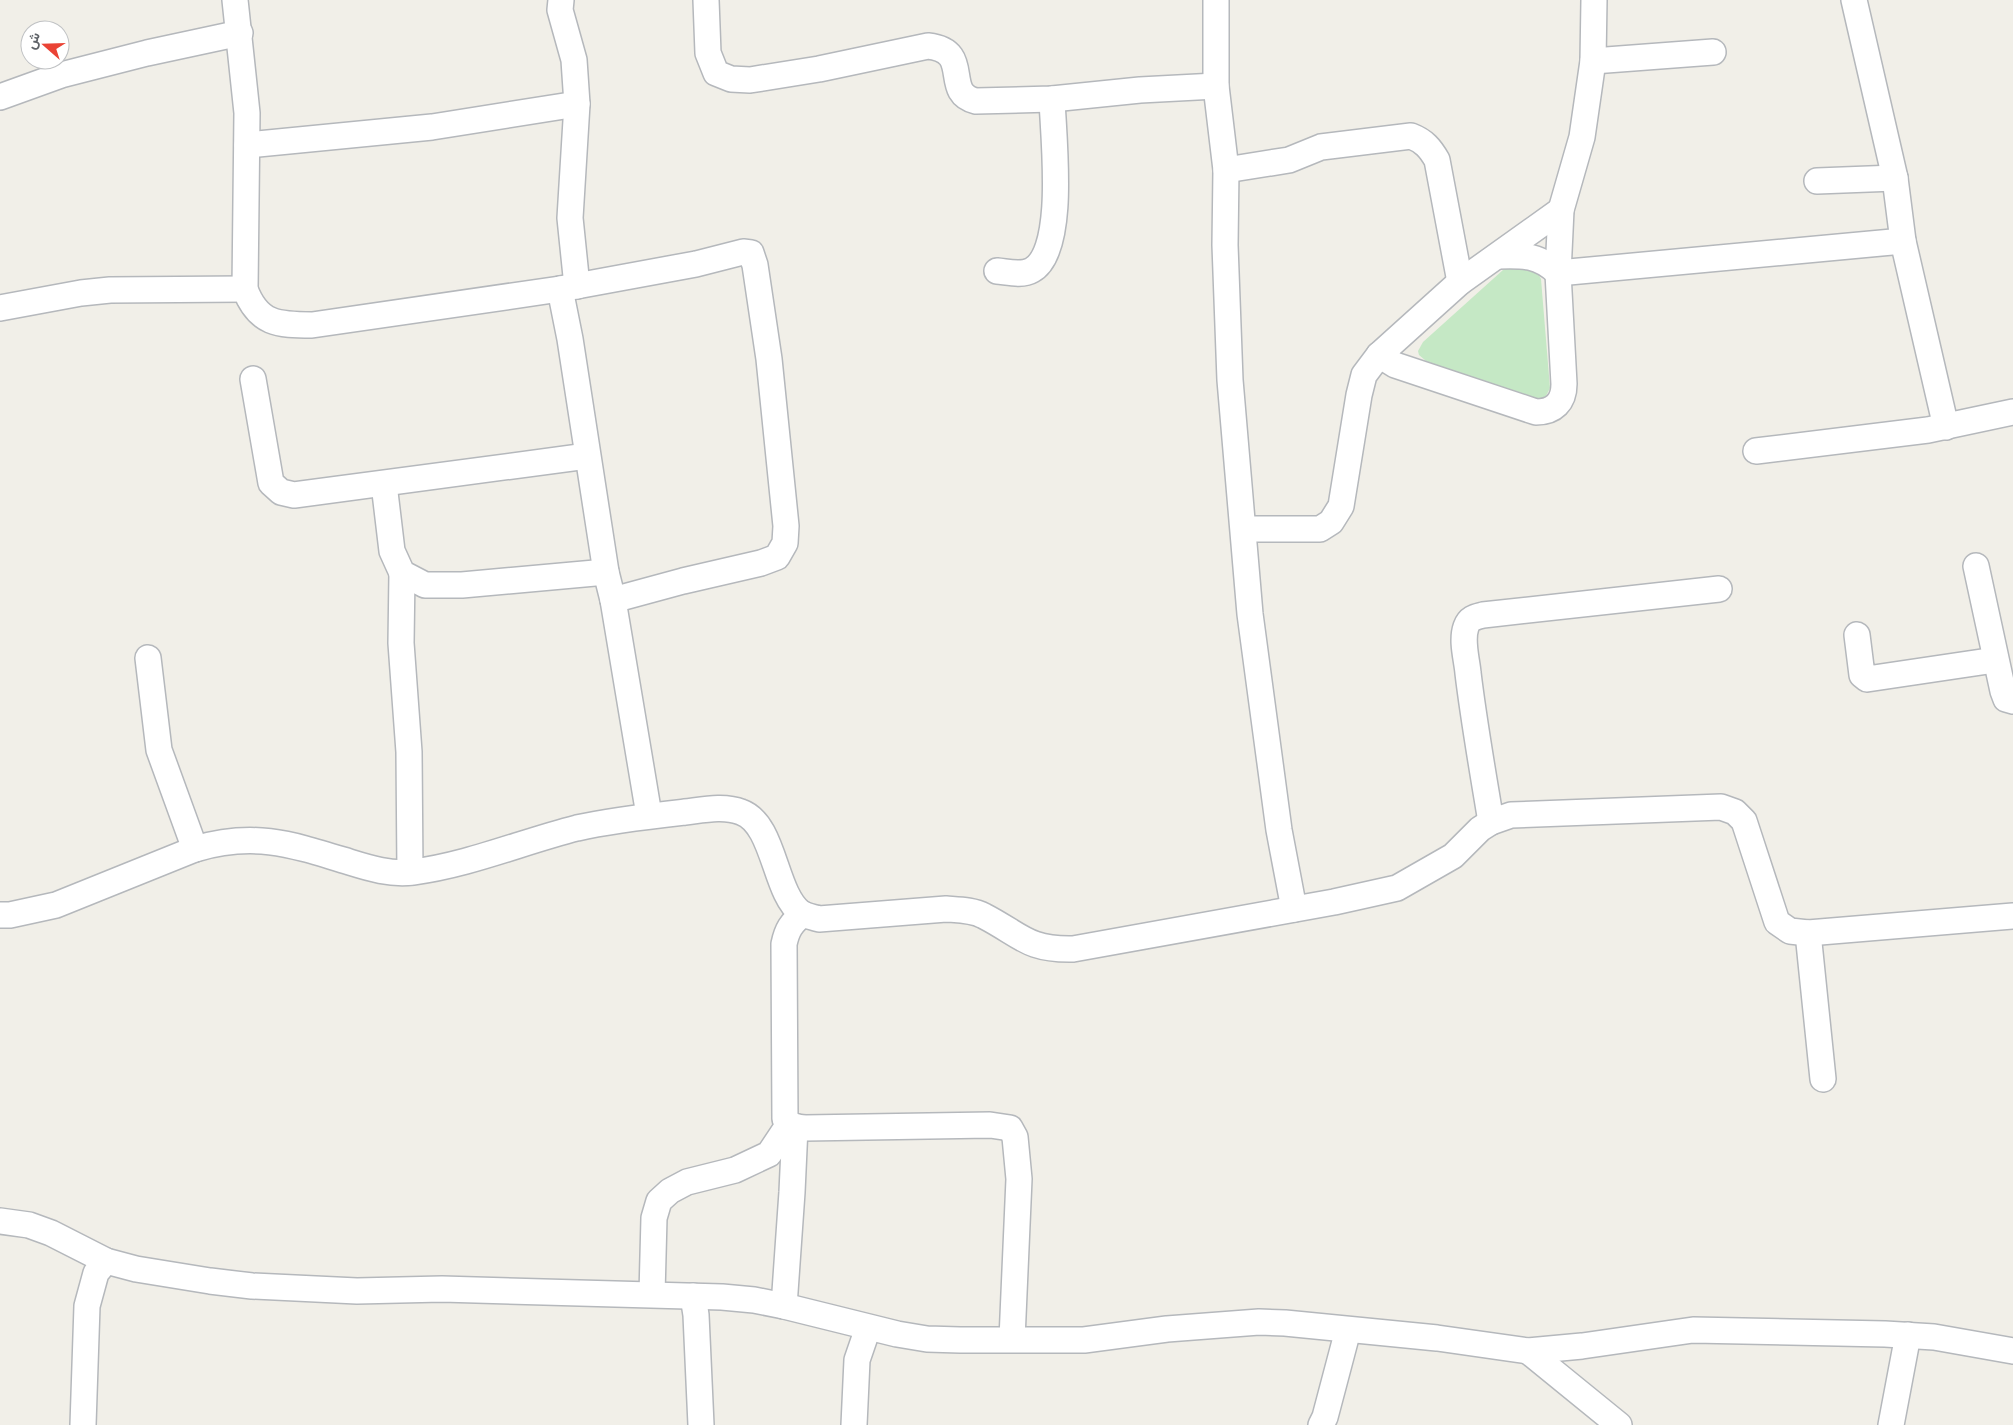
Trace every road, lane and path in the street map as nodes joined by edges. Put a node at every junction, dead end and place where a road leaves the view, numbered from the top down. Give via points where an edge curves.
1 (235, 0) edge
2 (561, 0) edge
3 (706, 0) edge
4 (1216, 0) edge
5 (1594, 0) edge
6 (1854, 0) edge
7 (240, 33) junction
8 (1714, 52) dead end
9 (1593, 61) junction
10 (1216, 86) junction
11 (0, 97) edge
12 (1052, 99) junction
13 (577, 104) junction
14 (247, 144) junction
15 (1226, 170) junction
16 (1895, 178) junction
17 (1817, 181) dead end
18 (1560, 210) junction
19 (1903, 241) junction
20 (1498, 256) junction
21 (998, 271) dead end
22 (1558, 273) junction
23 (1460, 282) junction
24 (568, 287) junction
25 (245, 289) junction
26 (0, 308) edge
27 (1379, 354) junction
28 (253, 379) dead end
29 (2013, 412) edge
30 (1946, 427) junction
31 (1756, 451) dead end
32 (587, 456) junction
33 (384, 484) junction
34 (1244, 529) junction
35 (1976, 566) dead end
36 (606, 572) junction
37 (402, 573) junction
38 (1719, 589) dead end
39 (613, 600) junction
40 (1857, 635) dead end
41 (148, 658) dead end
42 (1995, 660) junction
43 (2013, 701) edge
44 (649, 816) junction
45 (1491, 822) junction
46 (195, 849) junction
47 (410, 872) junction
48 (1294, 909) junction
49 (802, 914) junction
50 (0, 915) edge
51 (2013, 916) edge
52 (1808, 933) junction
53 (1823, 1079) dead end
54 (792, 1126) junction
55 (0, 1221) edge
56 (106, 1261) junction
57 (652, 1294) junction
58 (693, 1296) junction
59 (784, 1306) junction
60 (868, 1328) junction
61 (1348, 1330) junction
62 (1908, 1335) junction
63 (1012, 1339) junction
64 (1528, 1351) junction
65 (2013, 1352) edge
66 (83, 1425) edge
67 (701, 1425) edge
68 (854, 1425) edge
69 (1321, 1425) edge
70 (1619, 1425) edge
71 (1891, 1425) edge

1 - 7 street
2 - 13 street via 560,10 574,60
3 - 12 street via 708,53 716,73 731,79 750,80 819,69 928,46 948,52 954,61 960,92 967,99
4 - 10 street
5 - 9 street
6 - 16 street
7 - 11 street via 61,75
7 - 14 street
8 - 9 street
9 - 18 street via 1582,137
10 - 12 street
10 - 15 street
12 - 21 street via 1055,216 1050,245 1043,259 1031,271
13 - 14 street via 432,127
13 - 24 street
14 - 25 street
15 - 23 street via 1289,160 1321,147 1411,136 1421,140 1437,160
15 - 34 street via 1230,380
16 - 17 street
16 - 19 street
18 - 20 street
18 - 22 street
19 - 22 street
19 - 30 street
20 - 22 street via 1534,257
20 - 23 street
22 - 27 street via 1564,391 1551,410 1528,410 1395,365
23 - 27 street
24 - 25 street via 348,320 292,325 273,323 259,314
24 - 32 street via 570,339
24 - 39 street via 751,253 769,359 786,526 784,543 777,557
25 - 26 street via 110,290
27 - 34 street via 1364,375 1341,506 1331,522 1320,530
28 - 33 street via 271,483 281,492 294,495
29 - 30 street
30 - 31 street
32 - 33 street
32 - 36 street
33 - 37 street via 392,551
34 - 48 street via 1250,614 1279,830
35 - 42 street
36 - 37 street via 462,585 425,585
36 - 39 street
37 - 47 street via 401,643 409,752
38 - 45 street via 1472,618 1466,626 1465,647
39 - 44 street
40 - 42 street via 1862,675 1868,680
41 - 46 street via 159,750
42 - 43 street via 2002,691 2006,699
44 - 47 street via 578,828 436,868
44 - 49 street via 719,809 742,812 755,822 765,838 791,904
45 - 48 street via 1453,856 1397,888
45 - 52 street via 1511,815 1722,807 1735,812 1744,821 1777,922 1790,931
46 - 47 street via 217,842 261,840 290,844 387,872
46 - 50 street via 56,904
48 - 49 street via 1073,949 1032,945 983,915 946,908 819,919
49 - 54 street via 787,930 784,944 784,1110 785,1118
51 - 52 street
52 - 53 street
54 - 57 street via 770,1154 735,1170 686,1182 659,1201 654,1218
54 - 59 street via 792,1192
54 - 63 street via 990,1125 1010,1128 1015,1137 1019,1179
55 - 56 street via 43,1230
56 - 57 street via 176,1277 252,1286 357,1291
56 - 66 street via 96,1273 87,1306
57 - 58 street
58 - 59 street via 754,1300
58 - 67 street
59 - 60 street
60 - 63 street via 927,1339
60 - 68 street via 857,1360
61 - 63 street via 1259,1322 1084,1340
61 - 64 street
61 - 69 street
62 - 64 street via 1692,1330
62 - 65 street
62 - 71 street
64 - 70 street

